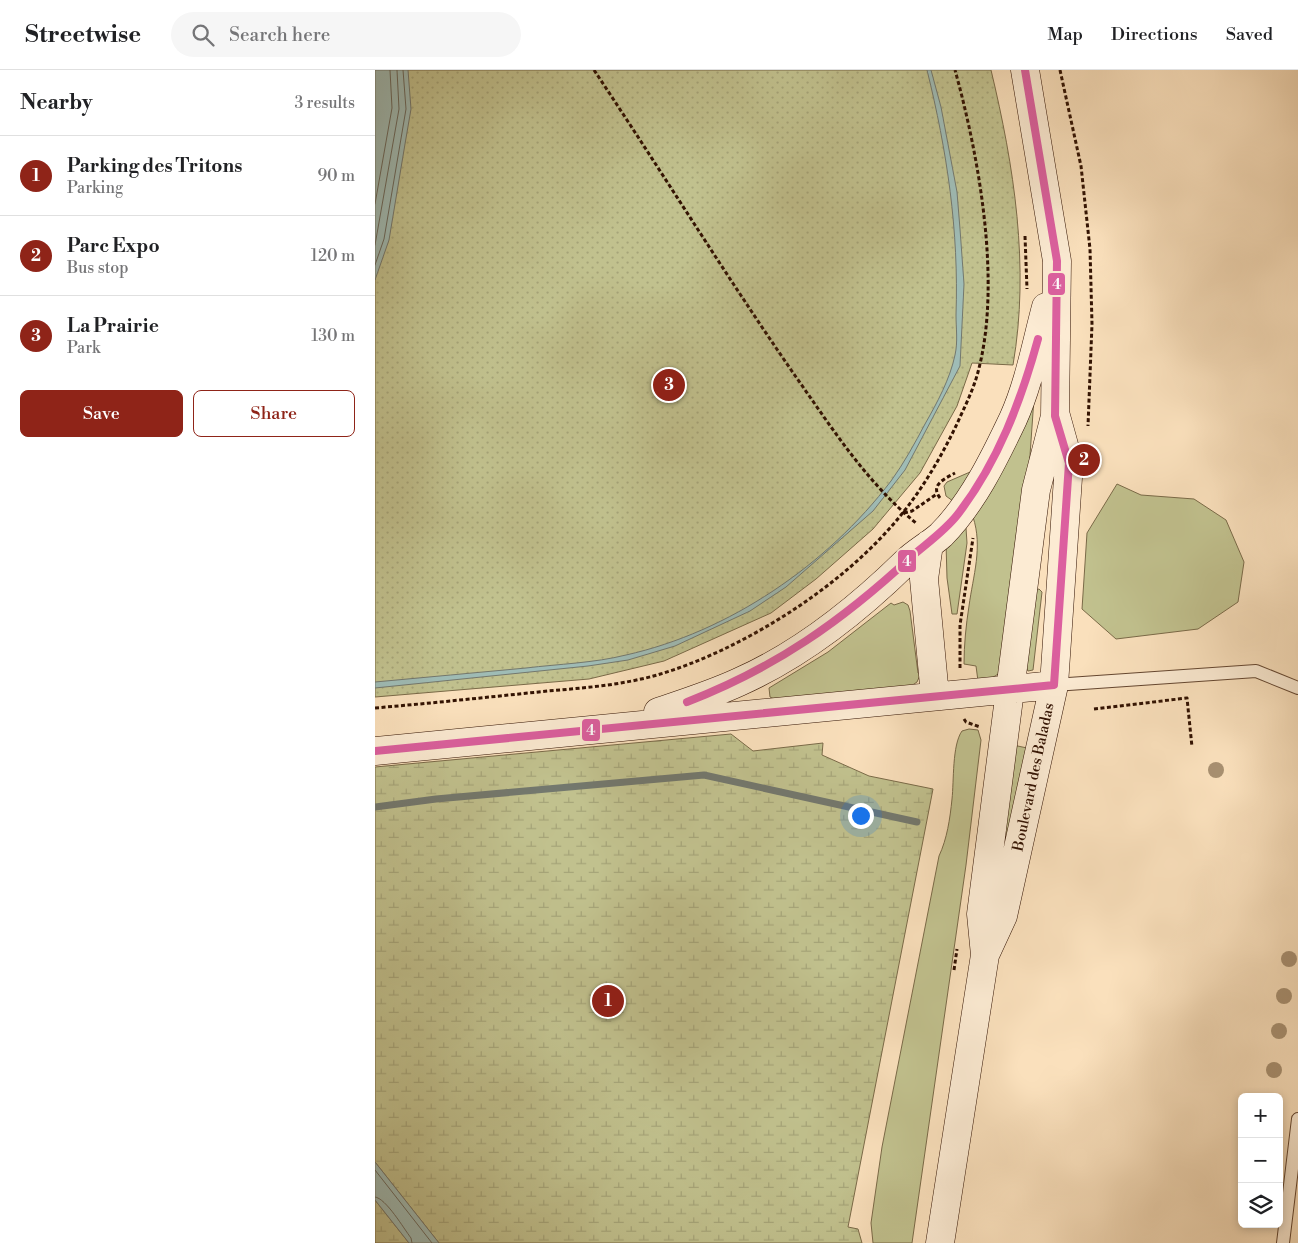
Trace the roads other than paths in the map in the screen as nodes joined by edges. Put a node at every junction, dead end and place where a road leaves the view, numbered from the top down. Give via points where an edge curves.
1 (1025, 70) edge
2 (1057, 261) junction
3 (1055, 416) junction
4 (1036, 490) junction
5 (929, 544) junction
6 (1054, 685) junction
7 (1298, 688) edge
8 (1010, 689) junction
9 (935, 696) junction
10 (619, 726) junction
11 (375, 751) edge
12 (985, 955) junction
13 (1298, 1119) edge
14 (940, 1243) edge
15 (1283, 1243) edge

1 - 2 main road, Boulevard des Baladas
2 - 3 main road, Boulevard des Baladas
2 - 5 main road via 1033,358 1013,418 959,513
3 - 4 main road, Boulevard des Baladas
3 - 6 main road, Boulevard des Baladas via 1069,463
4 - 6 main road via 1051,562 1039,670
4 - 8 main road, Boulevard des Baladas
5 - 9 main road via 924,579
5 - 10 main road via 846,616 783,658 720,690
6 - 7 lane via 1256,670
6 - 8 main road
6 - 12 main road, Boulevard des Baladas via 1003,916
8 - 9 main road
8 - 12 main road, Boulevard des Baladas via 981,914
9 - 10 main road
10 - 11 main road
12 - 14 main road, Boulevard des Baladas
13 - 15 lane

